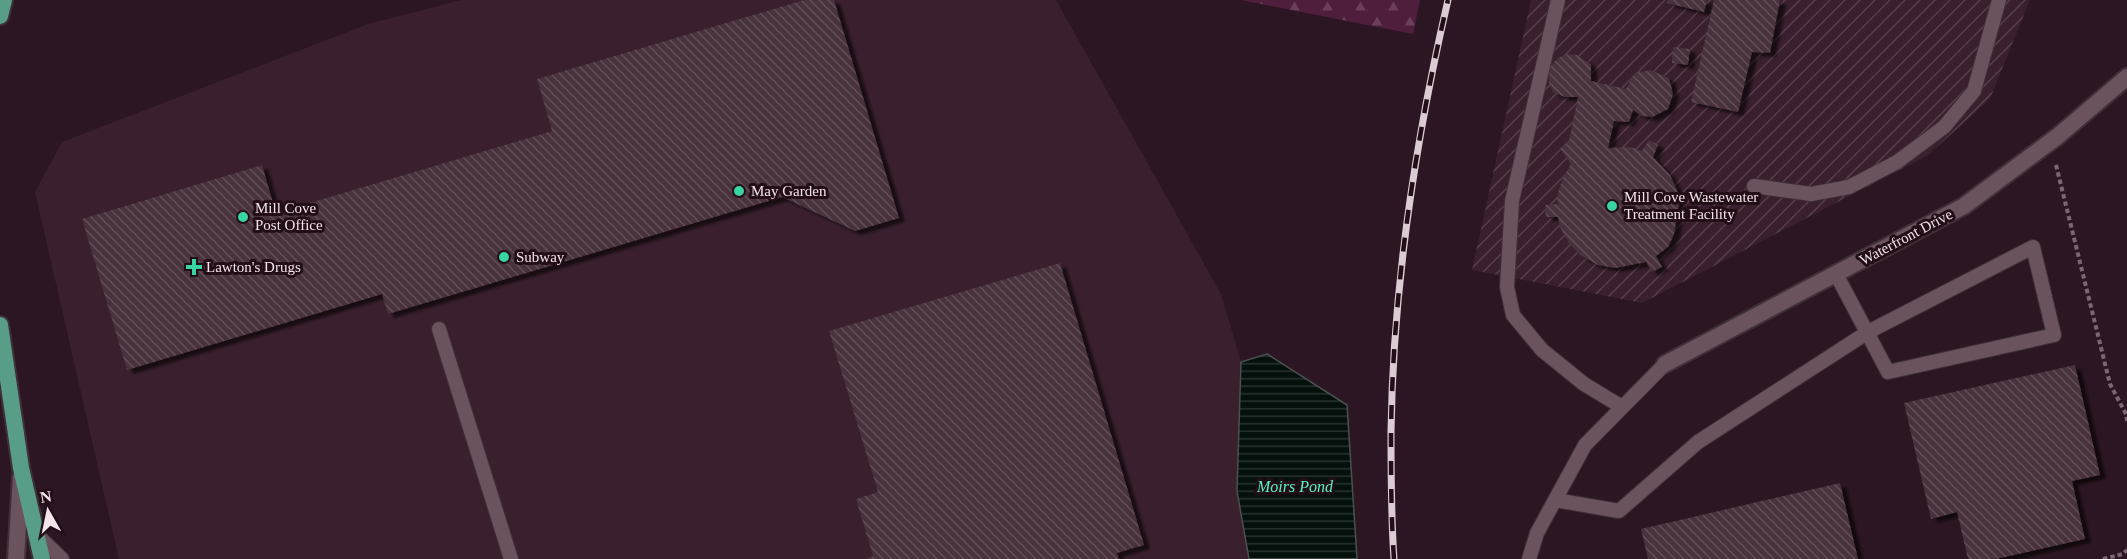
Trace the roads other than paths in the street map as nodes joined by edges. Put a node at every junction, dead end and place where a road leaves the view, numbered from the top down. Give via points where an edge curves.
1 (4, 0) edge
2 (1558, 0) edge
3 (1999, 0) edge
4 (0, 16) edge
5 (2127, 77) edge
6 (1754, 186) dead end
7 (1836, 274) junction
8 (0, 325) edge
9 (439, 329) dead end
10 (1868, 332) junction
11 (1665, 364) joint
12 (1622, 407) junction
13 (21, 468) junction
14 (1555, 500) junction
15 (35, 533) junction
16 (16, 559) edge
17 (42, 559) edge
18 (62, 559) edge
19 (511, 559) edge
20 (1529, 559) edge

1 - 4 main road
2 - 12 lane via 1512,201 1507,287 1513,315 1542,350 1584,384
3 - 6 lane via 1974,91 1944,127 1897,162 1849,187 1811,194
5 - 7 street, Waterfront Drive via 2050,142 1964,206
7 - 10 lane
7 - 11 street, Waterfront Drive
8 - 13 main road
9 - 19 lane
10 - 10 lane via 2033,247 2054,335 1888,372
10 - 14 lane via 1698,442 1619,512
11 - 12 lane
12 - 14 lane via 1585,445
13 - 15 main road
13 - 16 street
14 - 20 lane via 1537,533
15 - 17 main road
15 - 18 lane

